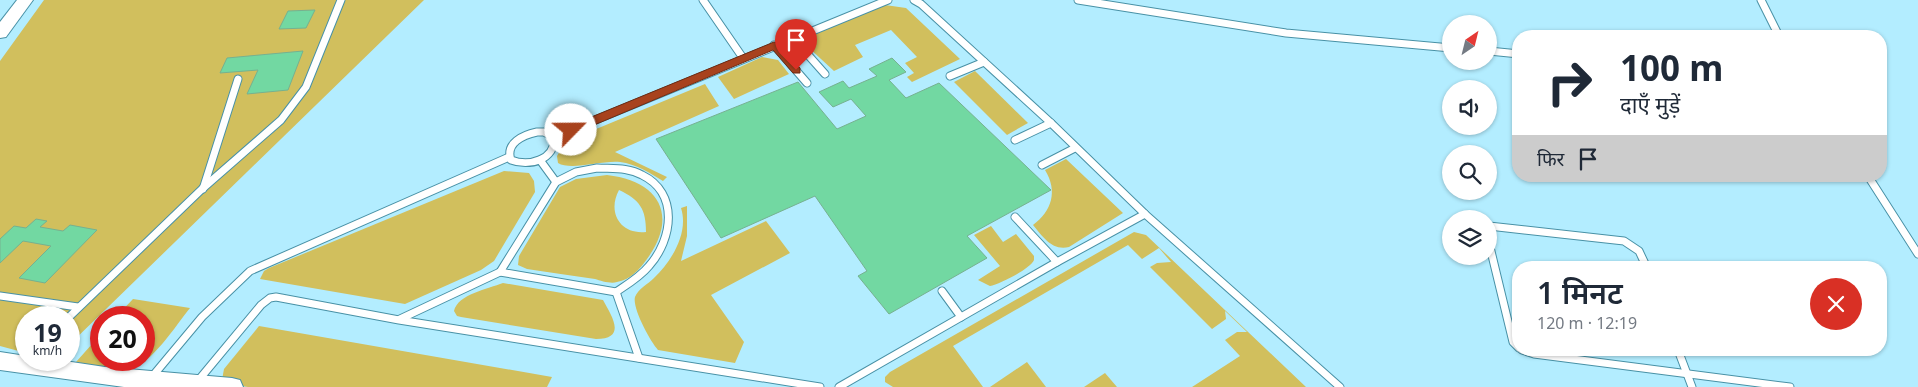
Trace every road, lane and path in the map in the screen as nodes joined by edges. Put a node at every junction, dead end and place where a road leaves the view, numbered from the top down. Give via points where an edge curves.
1 (25, 0) edge
2 (341, 0) edge
3 (714, 0) edge
4 (888, 0) edge
5 (914, 0) edge
6 (1078, 0) edge
7 (1761, 0) edge
8 (704, 2) edge
9 (1777, 30) edge
10 (0, 33) edge
11 (793, 38) junction
12 (774, 45) junction
13 (1442, 47) edge
14 (1498, 52) edge
15 (1512, 53) edge
16 (743, 58) junction
17 (984, 62) junction
18 (826, 74) dead end
19 (950, 76) dead end
20 (238, 79) dead end
21 (807, 83) dead end
22 (1051, 123) junction
23 (554, 137) junction
24 (1015, 140) dead end
25 (1075, 148) junction
26 (509, 157) junction
27 (540, 160) junction
28 (1042, 165) dead end
29 (556, 182) junction
30 (1872, 182) edge
31 (202, 189) junction
32 (1146, 214) junction
33 (1014, 218) dead end
34 (1497, 227) edge
35 (1918, 254) edge
36 (1645, 261) edge
37 (1057, 262) junction
38 (1494, 265) edge
39 (500, 272) junction
40 (616, 292) junction
41 (942, 292) dead end
42 (0, 296) edge
43 (71, 306) edge
44 (79, 306) edge
45 (961, 317) junction
46 (399, 320) junction
47 (1512, 338) edge
48 (1549, 356) edge
49 (1680, 356) edge
50 (639, 358) junction
51 (0, 361) edge
52 (15, 362) edge
53 (80, 370) edge
54 (1687, 374) junction
55 (149, 380) junction
56 (195, 384) junction
57 (224, 387) edge
58 (820, 387) edge
59 (838, 387) edge
60 (1340, 387) edge
61 (1692, 387) edge
62 (1790, 387) edge

1 - 10 street
2 - 31 lane via 306,87 281,120
3 - 8 lane
4 - 11 lane
5 - 17 lane
6 - 13 lane via 1286,33
7 - 9 lane
8 - 16 lane
11 - 12 lane
11 - 18 lane
12 - 16 lane
12 - 21 lane
14 - 15 lane
16 - 23 lane
17 - 19 lane
17 - 22 lane
20 - 31 lane
22 - 24 lane
22 - 25 lane
23 - 26 lane via 544,132 522,137 511,146
23 - 27 lane via 554,146
25 - 28 lane
25 - 32 lane
26 - 27 lane via 520,164
26 - 55 lane via 250,271 202,317
27 - 29 lane
29 - 39 lane
29 - 40 lane via 576,172 597,168 624,170 648,178 663,192 671,212 667,235 654,260 638,278
30 - 35 lane
31 - 44 lane
32 - 37 lane
32 - 60 lane
33 - 37 lane
34 - 36 lane via 1624,241 1637,247
37 - 45 lane
38 - 47 lane
39 - 40 lane
39 - 46 lane
40 - 50 lane
41 - 45 lane
42 - 43 lane
45 - 59 lane
46 - 50 lane
46 - 56 lane via 270,298 245,322
48 - 54 lane
49 - 54 lane
50 - 58 lane
51 - 52 street
53 - 55 street
54 - 61 lane
54 - 62 lane
55 - 56 street
56 - 57 street

